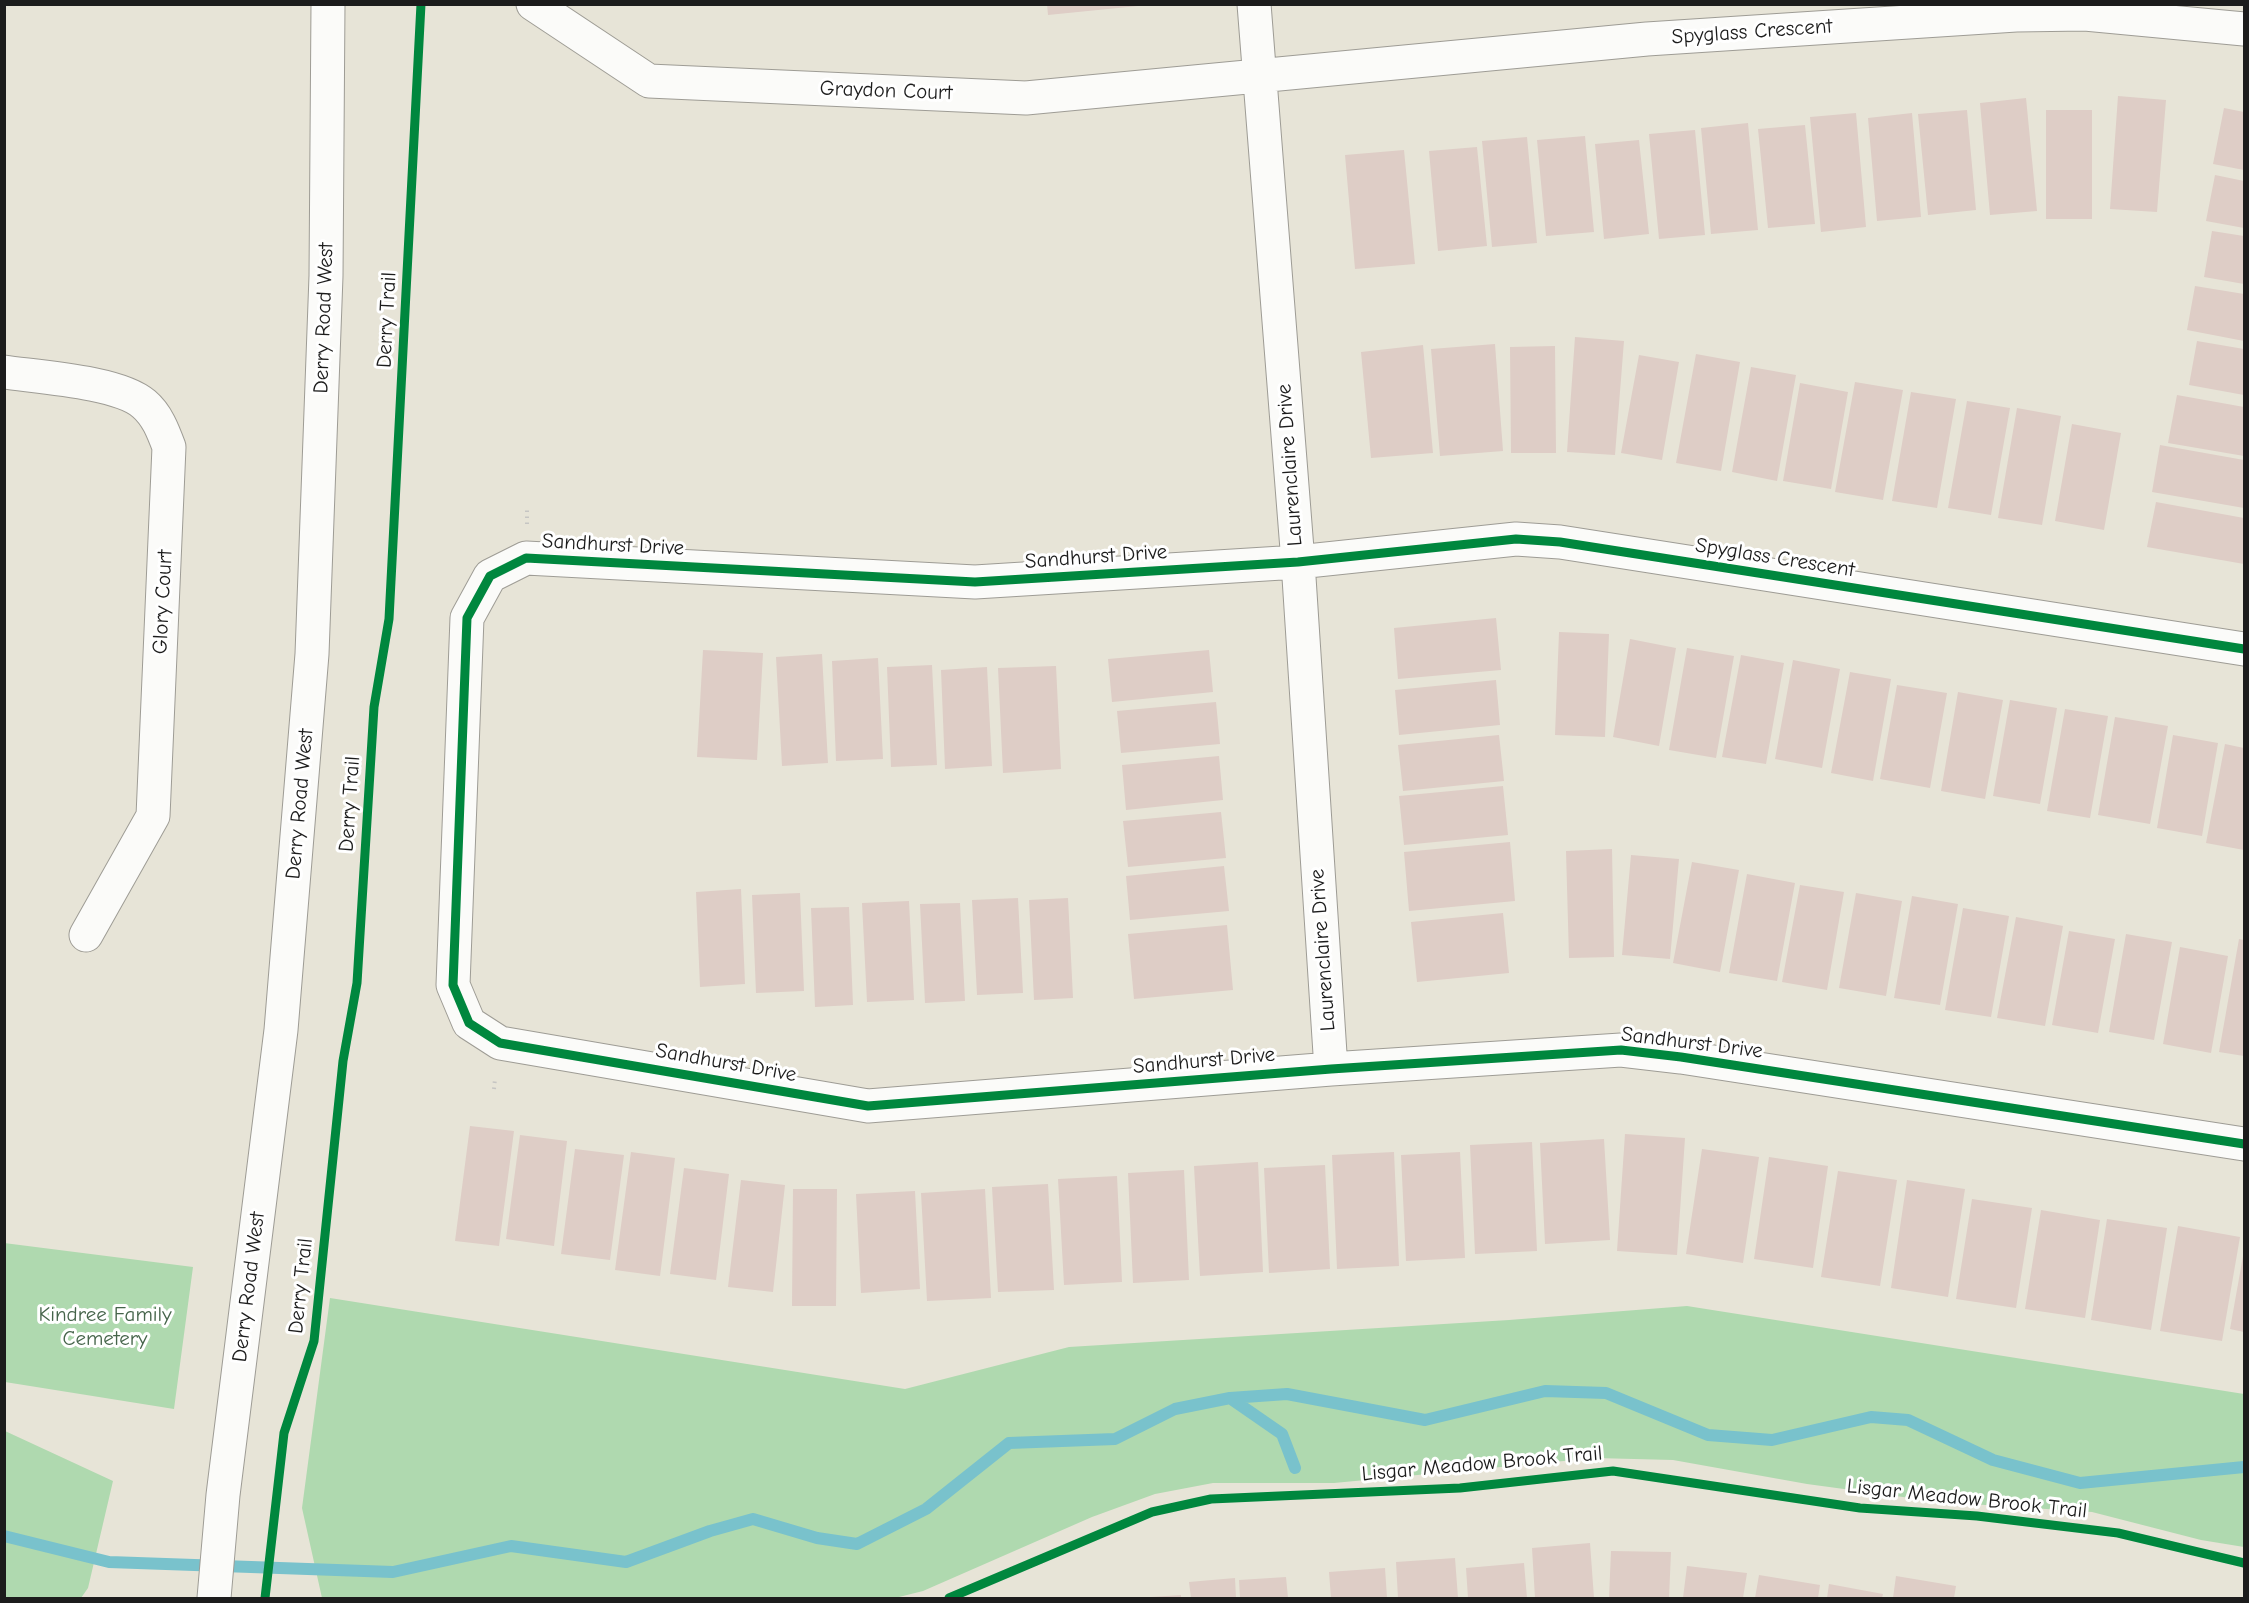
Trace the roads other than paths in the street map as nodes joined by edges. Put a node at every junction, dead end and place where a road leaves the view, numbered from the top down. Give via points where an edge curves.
1 (328, 4) edge
2 (533, 4) edge
3 (1254, 4) edge
4 (2244, 29) edge
5 (1260, 78) junction
6 (4, 372) edge
7 (1298, 562) junction
8 (2244, 649) edge
9 (86, 935) dead end
10 (1331, 1069) junction
11 (2244, 1144) edge
12 (214, 1599) edge

1 - 12 street, Derry Road West via 326,276 312,654 281,1030 223,1495
2 - 5 street, Graydon Court via 648,81 1026,98
3 - 5 street, Laurenclaire Drive
4 - 5 street, Spyglass Crescent via 2085,14 2016,15 1647,39
5 - 7 street, Laurenclaire Drive
6 - 9 street, Glory Court via 123,391 144,404 160,423 169,447 153,816
7 - 8 street, Spyglass Crescent via 1516,539 1560,542
7 - 10 street, Laurenclaire Drive
7 - 10 street, Sandhurst Drive via 975,582 526,558 490,576 467,618 453,986 469,1023 500,1043 868,1106
10 - 11 street, Sandhurst Drive via 1622,1050

